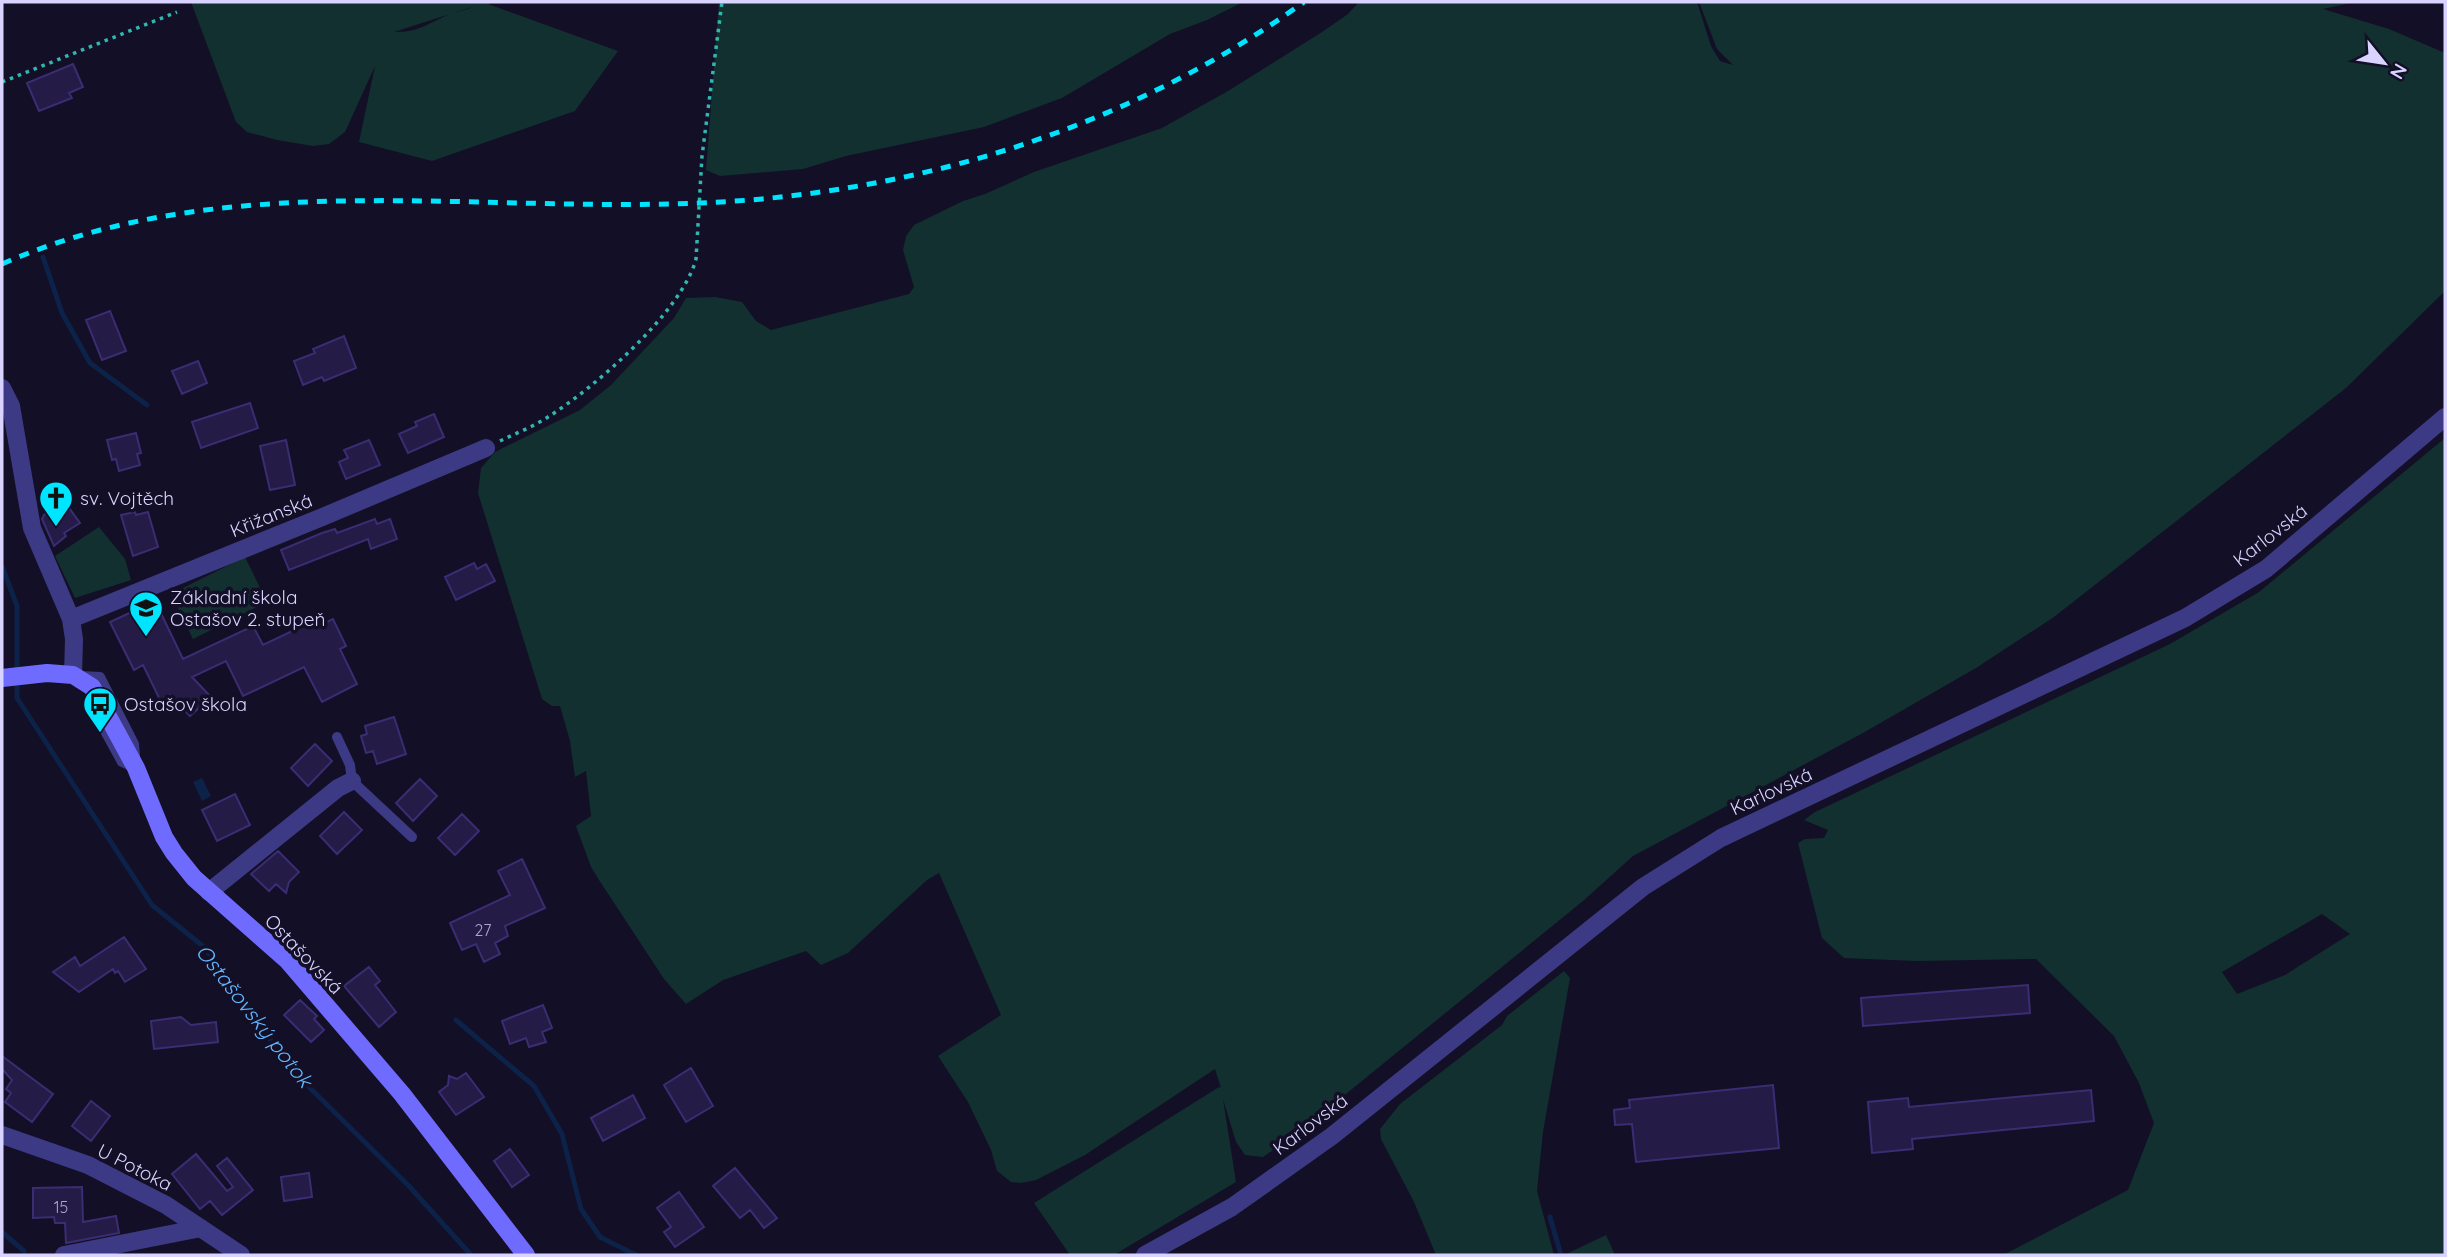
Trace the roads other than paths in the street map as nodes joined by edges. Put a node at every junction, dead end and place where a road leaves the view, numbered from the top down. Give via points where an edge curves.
1 (2, 388) edge
2 (2445, 417) edge
3 (486, 448) road end
4 (71, 619) junction
5 (72, 675) junction
6 (11, 677) edge
7 (337, 737) dead end
8 (136, 768) junction
9 (352, 781) junction
10 (412, 837) dead end
11 (209, 892) junction
12 (2, 1135) edge
13 (201, 1228) junction
14 (64, 1255) edge
15 (241, 1255) edge
16 (526, 1255) edge
17 (1145, 1255) edge

1 - 4 street via 11,405 32,527
2 - 17 street, Karlovská via 2266,569 2185,618 1721,838 1643,887 1332,1136 1232,1207
3 - 4 street, Křižanská
4 - 5 street
5 - 6 street
5 - 8 street, Ostašovská via 92,687
5 - 8 lane via 100,677 134,744
7 - 9 lane
8 - 11 street, Ostašovská via 164,837
9 - 10 lane
9 - 11 street
11 - 16 street, Ostašovská via 287,960 402,1094
12 - 13 street, U Potoka via 88,1166
13 - 14 street
13 - 15 street, U Potoka

